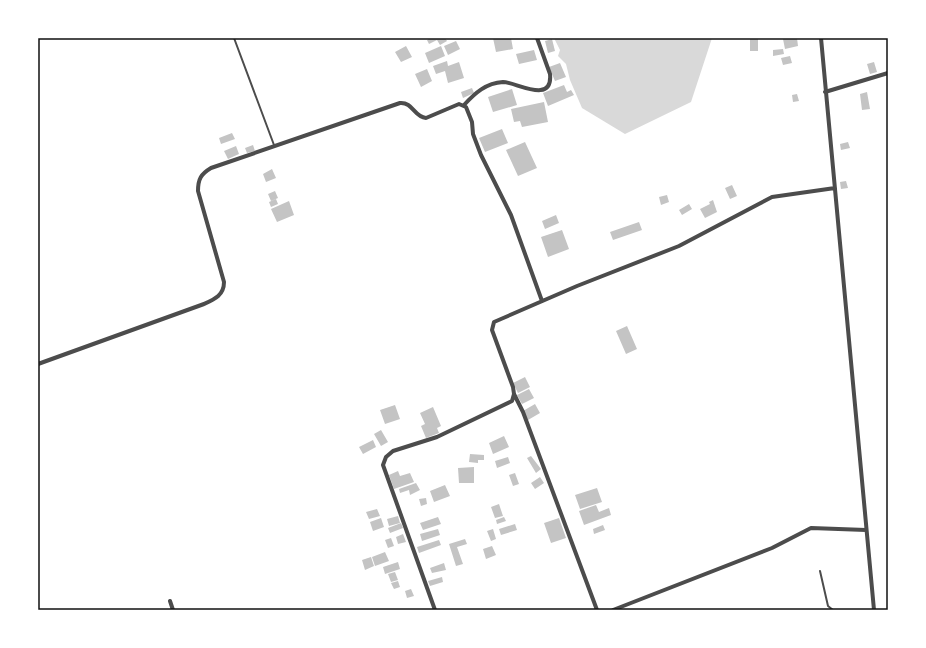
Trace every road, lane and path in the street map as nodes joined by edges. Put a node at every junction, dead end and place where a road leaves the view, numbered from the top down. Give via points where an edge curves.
1 (234, 38) edge
2 (537, 38) edge
3 (821, 38) edge
4 (888, 73) edge
5 (825, 92) junction
6 (464, 105) junction
7 (274, 146) junction
8 (835, 188) junction
9 (542, 301) junction
10 (38, 364) edge
11 (514, 394) junction
12 (866, 530) junction
13 (820, 571) dead end
14 (170, 601) dead end
15 (173, 610) edge
16 (435, 610) edge
17 (598, 610) edge
18 (613, 610) edge
19 (832, 610) edge
20 (874, 610) edge

1 - 7 lane
2 - 6 street via 550,74 548,85 532,91 504,82 481,89
3 - 5 street
4 - 5 street
5 - 8 street
6 - 7 street via 459,104 426,118 419,116 409,104 400,103
6 - 9 street via 472,122 472,134 511,215
7 - 10 street via 211,168 200,178 200,202 224,282 223,292 219,297
8 - 9 street via 772,197 679,246
8 - 12 street
9 - 11 street via 499,319 492,327
11 - 16 street via 512,401 503,407 425,442 393,451 386,457 383,465
11 - 17 street
12 - 18 street via 811,528 772,548
12 - 20 street
13 - 19 lane via 828,606
14 - 15 street

